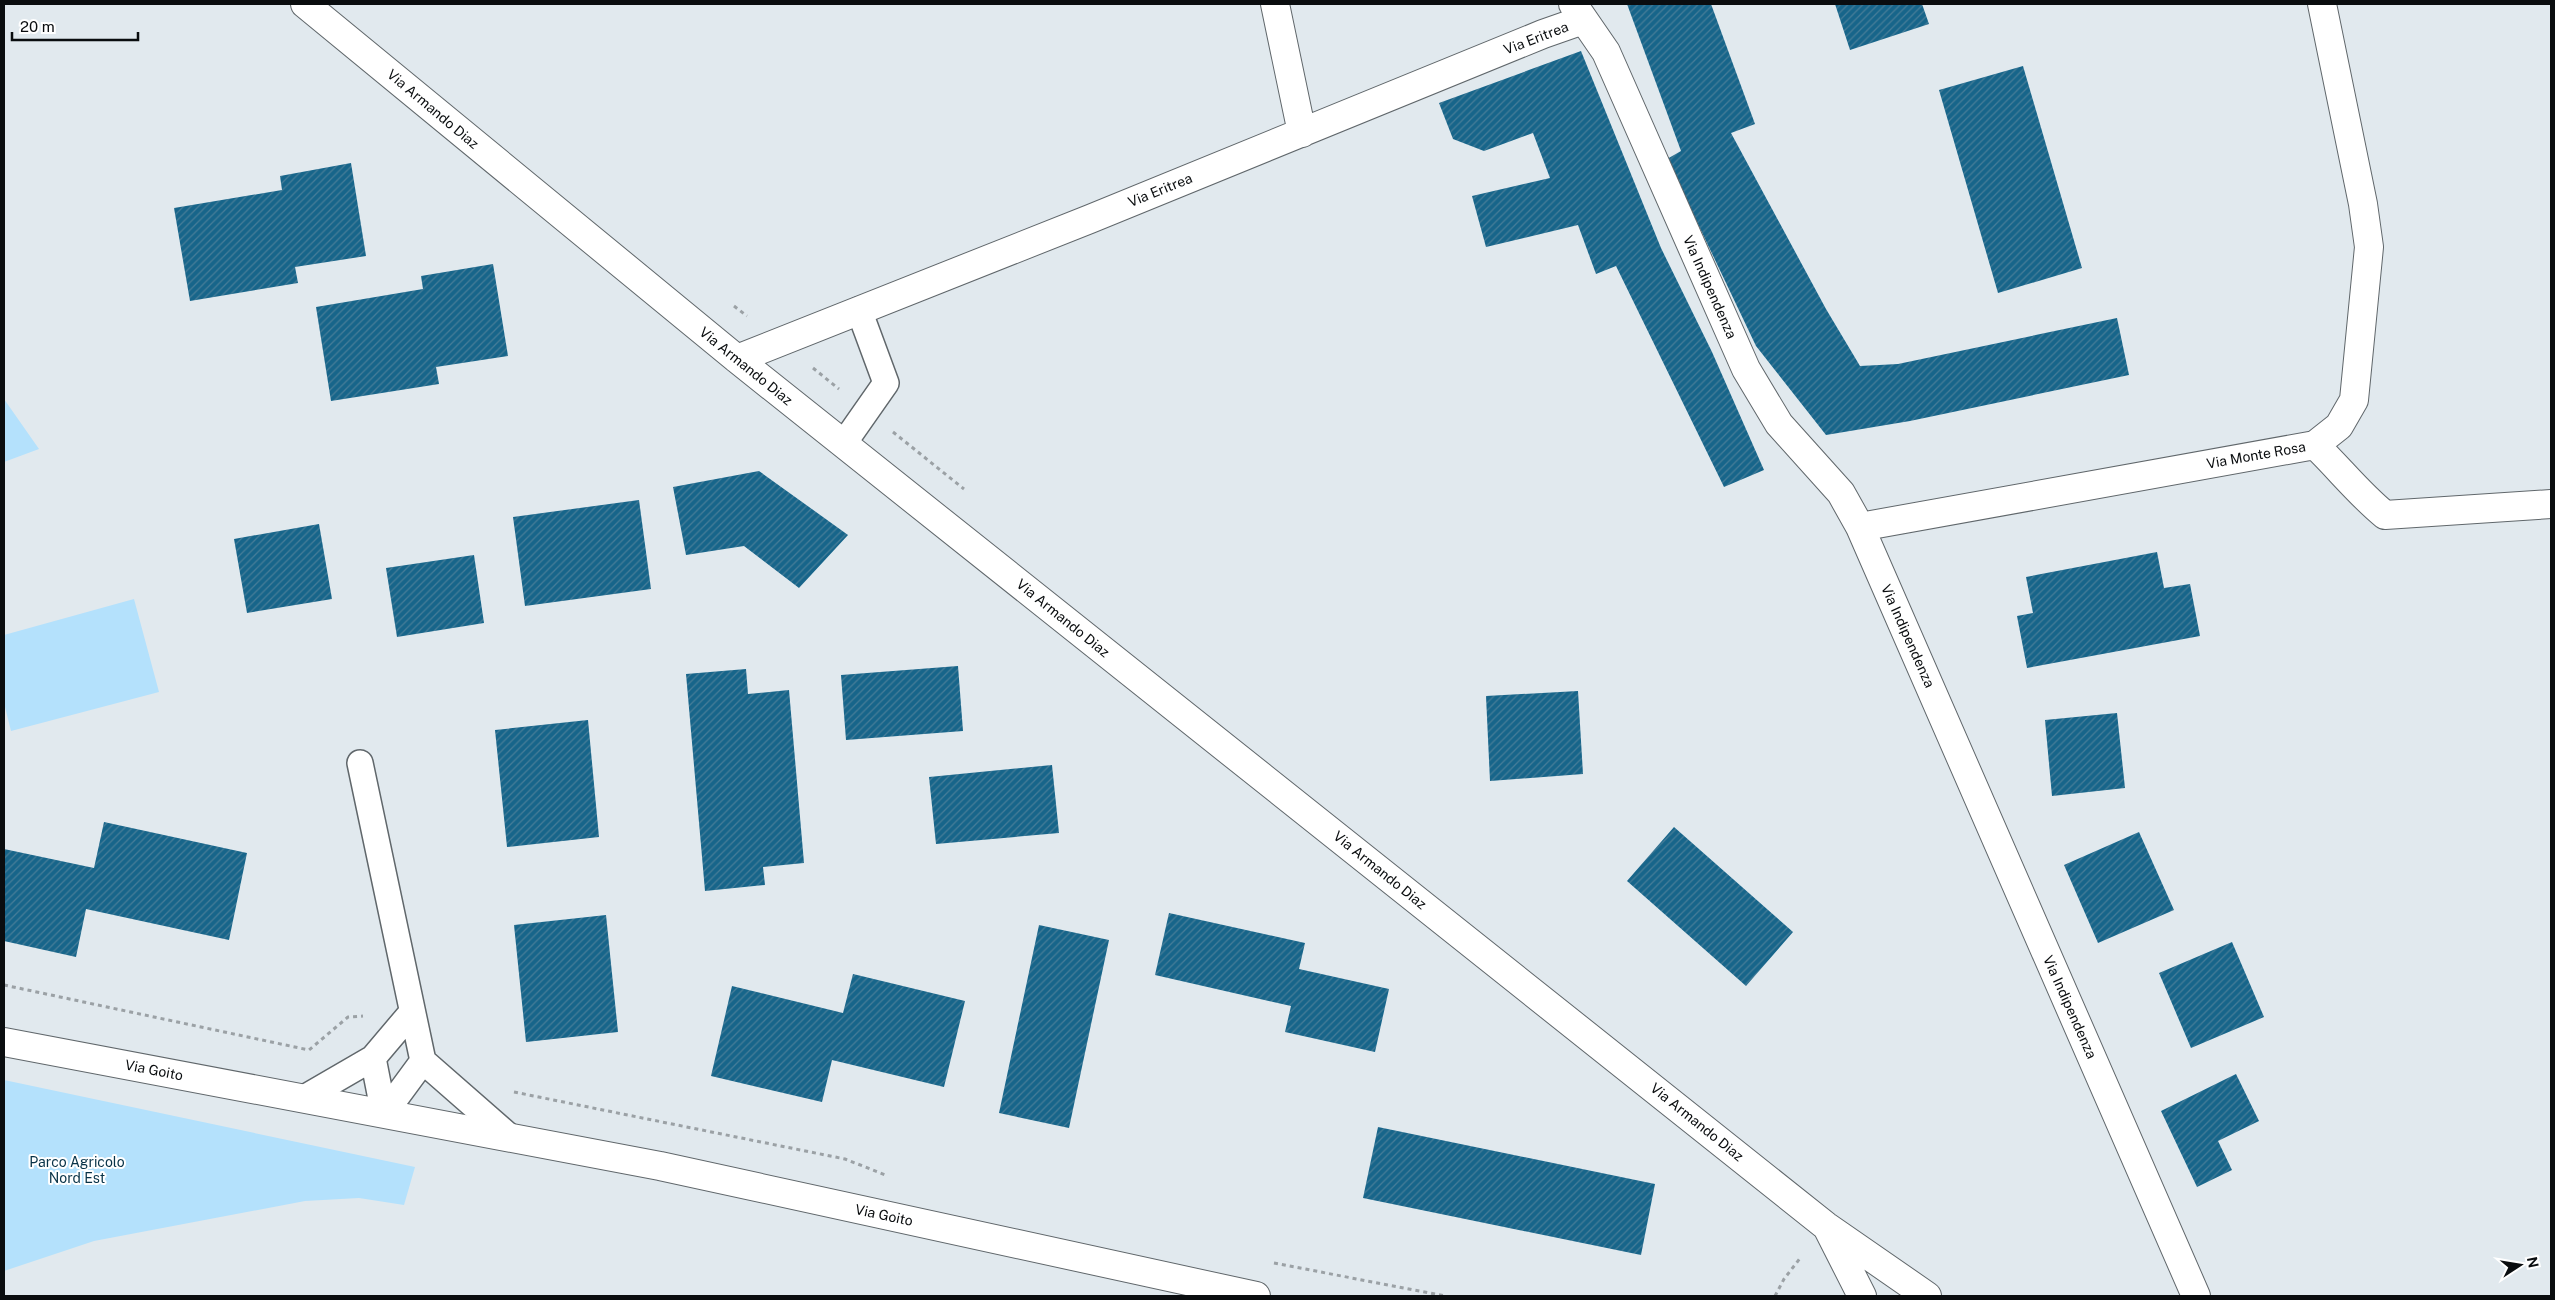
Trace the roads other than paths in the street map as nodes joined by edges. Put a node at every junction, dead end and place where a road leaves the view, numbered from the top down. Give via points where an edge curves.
1 (305, 4) edge
2 (1275, 4) edge
3 (2322, 4) edge
4 (1578, 12) edge
5 (1302, 132) junction
6 (859, 310) junction
7 (737, 359) junction
8 (844, 443) junction
9 (2315, 445) junction
10 (2551, 504) edge
11 (1860, 527) junction
12 (360, 763) dead end
13 (412, 1012) junction
14 (4, 1042) edge
15 (373, 1058) junction
16 (422, 1061) junction
17 (304, 1098) junction
18 (384, 1114) junction
19 (512, 1138) junction
20 (1826, 1226) junction
21 (1911, 1293) edge
22 (1256, 1296) edge
23 (1862, 1296) edge
24 (2196, 1296) edge

1 - 7 street, Via Armando Diaz
2 - 5 street
3 - 9 street, Via Monte Rosa via 2363,204 2368,246 2354,400 2339,426
4 - 5 street, Via Eritrea via 1543,34
4 - 11 street, Via Indipendenza via 1606,52 1746,369 1779,424 1841,494
5 - 6 street, Via Eritrea
6 - 7 street, Via Eritrea
6 - 8 lane via 886,382
7 - 8 street, Via Armando Diaz
8 - 20 street, Via Armando Diaz
9 - 10 street via 2384,515
9 - 11 street, Via Monte Rosa
11 - 24 street, Via Indipendenza
12 - 13 lane
13 - 15 lane
13 - 16 lane
14 - 17 street, Via Goito
15 - 17 lane
15 - 18 lane
16 - 18 lane
16 - 19 lane, Via Goito
17 - 18 street, Via Goito
18 - 19 street, Via Goito
19 - 22 street, Via Goito via 660,1166
20 - 21 street, Via Armando Diaz
20 - 23 street, Via Armando Diaz

